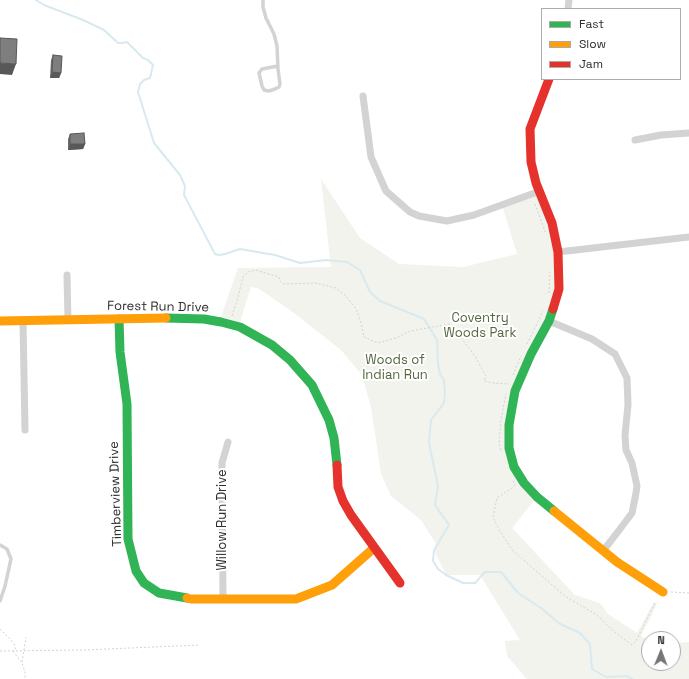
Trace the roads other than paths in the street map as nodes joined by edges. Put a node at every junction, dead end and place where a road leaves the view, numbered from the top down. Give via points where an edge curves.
1 (263, 0) edge
2 (278, 66) junction
3 (549, 80) edge
4 (362, 96) dead end
5 (689, 133) edge
6 (635, 140) dead end
7 (540, 191) junction
8 (689, 237) edge
9 (558, 252) junction
10 (67, 275) dead end
11 (119, 319) junction
12 (68, 320) junction
13 (0, 321) edge
14 (23, 321) junction
15 (549, 321) junction
16 (25, 430) dead end
17 (228, 442) dead end
18 (0, 545) edge
19 (374, 548) junction
20 (603, 551) junction
21 (400, 583) dead end
22 (663, 592) road end
23 (223, 599) junction
24 (0, 601) edge

1 - 2 lane via 266,18 277,46
2 - 2 lane via 279,86 269,91 264,90 259,73 262,69
3 - 7 street via 530,129 531,162
4 - 7 street via 371,157 386,191 410,212 447,221 474,215
5 - 6 street
7 - 9 street via 552,223
8 - 9 street
9 - 15 street via 559,289
10 - 12 street
11 - 12 street, Forest Run Drive
11 - 19 street, Forest Run Drive via 187,318 228,324 240,327 272,345 290,360 312,385 329,420 337,458 338,487 351,515
11 - 23 street, Timberview Drive via 120,352 127,404 128,539 136,571 144,583 159,593 191,599
12 - 14 street, Forest Run Drive
13 - 14 street, Forest Run Drive
14 - 16 street
15 - 20 street via 515,391 508,425 509,448 514,468 524,483 537,497
15 - 20 street via 592,338 614,354 627,378 626,450 637,486 632,513
17 - 23 street, Willow Run Drive via 222,464
18 - 24 lane via 7,549 11,559
19 - 21 street, Forest Run Drive
19 - 23 street, Timberview Drive via 332,585 296,598
20 - 22 street

